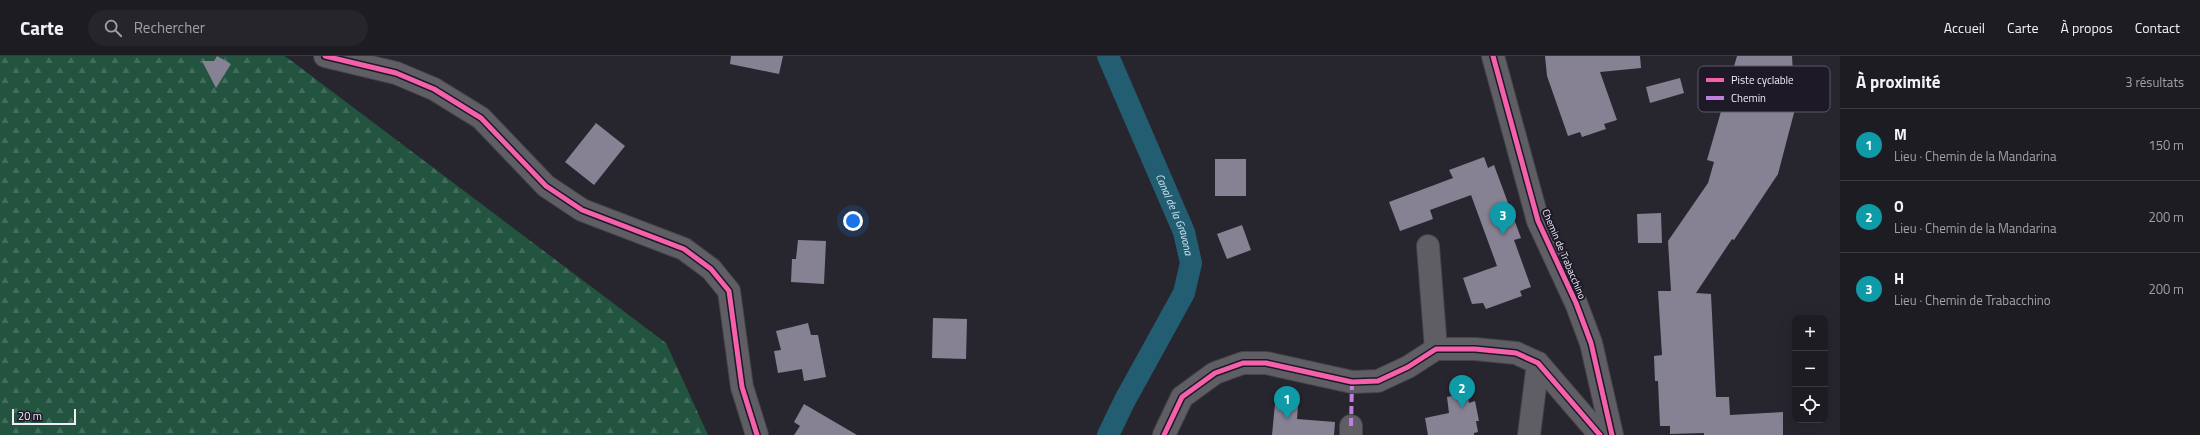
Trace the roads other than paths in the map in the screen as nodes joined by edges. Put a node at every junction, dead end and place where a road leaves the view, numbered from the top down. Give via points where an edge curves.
1 (326, 56) edge
2 (1493, 56) edge
3 (1428, 246) dead end
4 (1436, 349) junction
5 (1538, 363) junction
6 (757, 435) edge
7 (1164, 435) edge
8 (1529, 435) edge
9 (1600, 435) edge
10 (1612, 435) edge

1 - 6 street via 396,73 434,89 481,118 546,186 582,210 684,250 711,269 729,291 742,387
2 - 10 street, Chemin de Trabacchino via 1538,221 1591,342
3 - 4 street
4 - 5 street via 1474,348 1516,353
4 - 7 street via 1408,367 1378,381 1352,382 1266,364 1243,364 1215,373 1182,397
5 - 8 street
5 - 9 street

